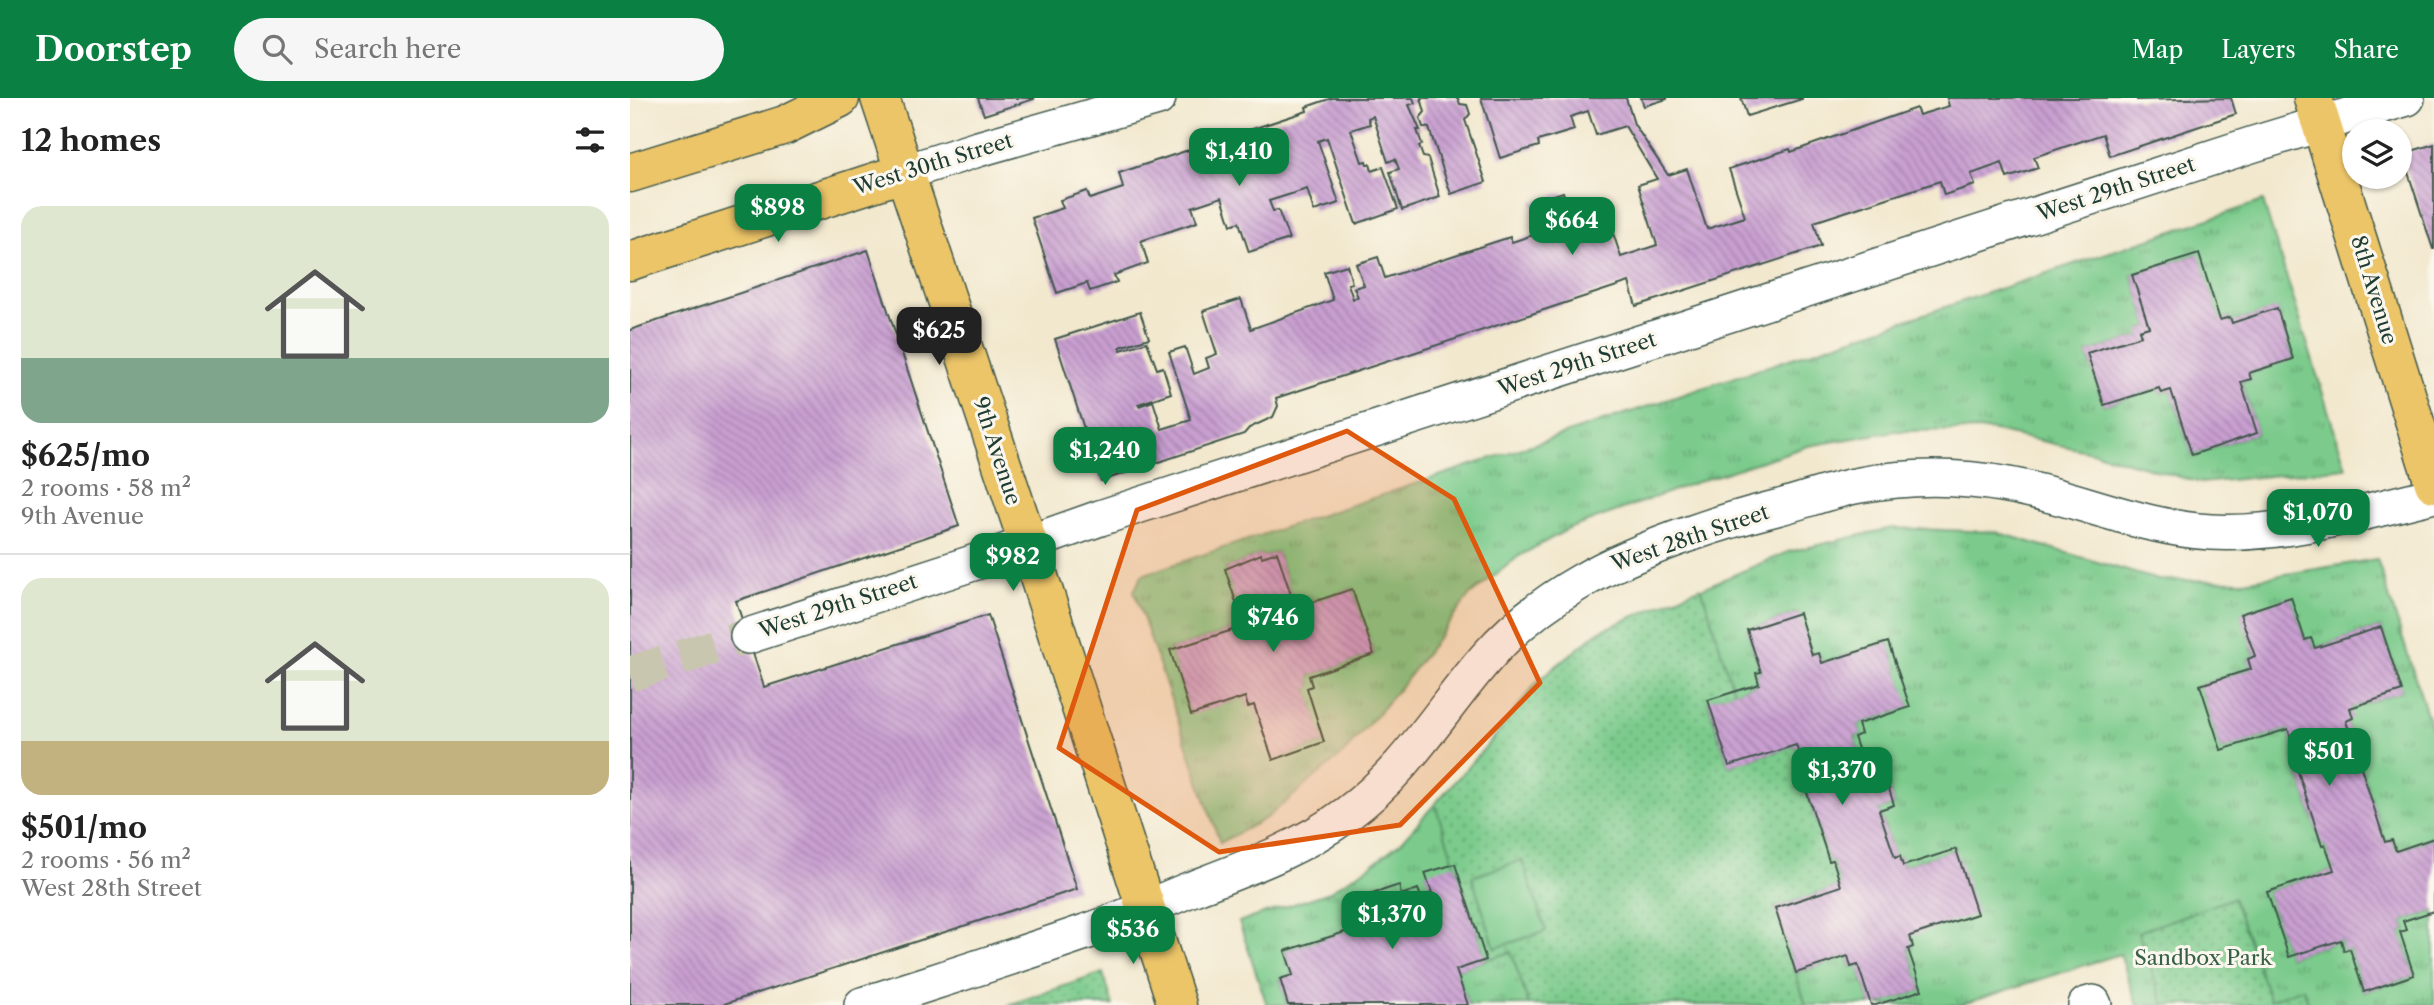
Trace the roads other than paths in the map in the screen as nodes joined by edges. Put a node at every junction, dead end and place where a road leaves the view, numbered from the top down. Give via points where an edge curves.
1 (840, 98) edge
2 (880, 98) edge
3 (1158, 98) edge
4 (2407, 98) edge
5 (2317, 111) edge
6 (906, 172) junction
7 (630, 173) edge
8 (630, 261) edge
9 (2434, 483) edge
10 (2434, 495) edge
11 (1028, 543) junction
12 (748, 636) tunnel mouth
13 (1145, 908) junction
14 (862, 1005) edge
15 (1177, 1005) edge
16 (2086, 1005) edge
17 (2094, 1005) edge

1 - 7 main road via 785,125
2 - 6 main road, 9th Avenue
3 - 6 street, West 30th Street
4 - 5 street, West 29th Street
5 - 9 main road, 8th Avenue
5 - 11 street, West 29th Street via 2253,144
6 - 8 main road, West 30th Street
6 - 11 main road, 9th Avenue
10 - 13 street, West 28th Street via 2282,528 2213,532 2140,522 2016,486 1943,478 1859,485 1750,514 1611,564 1567,589 1502,641 1418,748 1389,780 1345,816 1286,851
11 - 12 street, West 29th Street
11 - 13 main road, 9th Avenue
13 - 14 street, West 28th Street
13 - 15 main road, 9th Avenue
16 - 17 street

